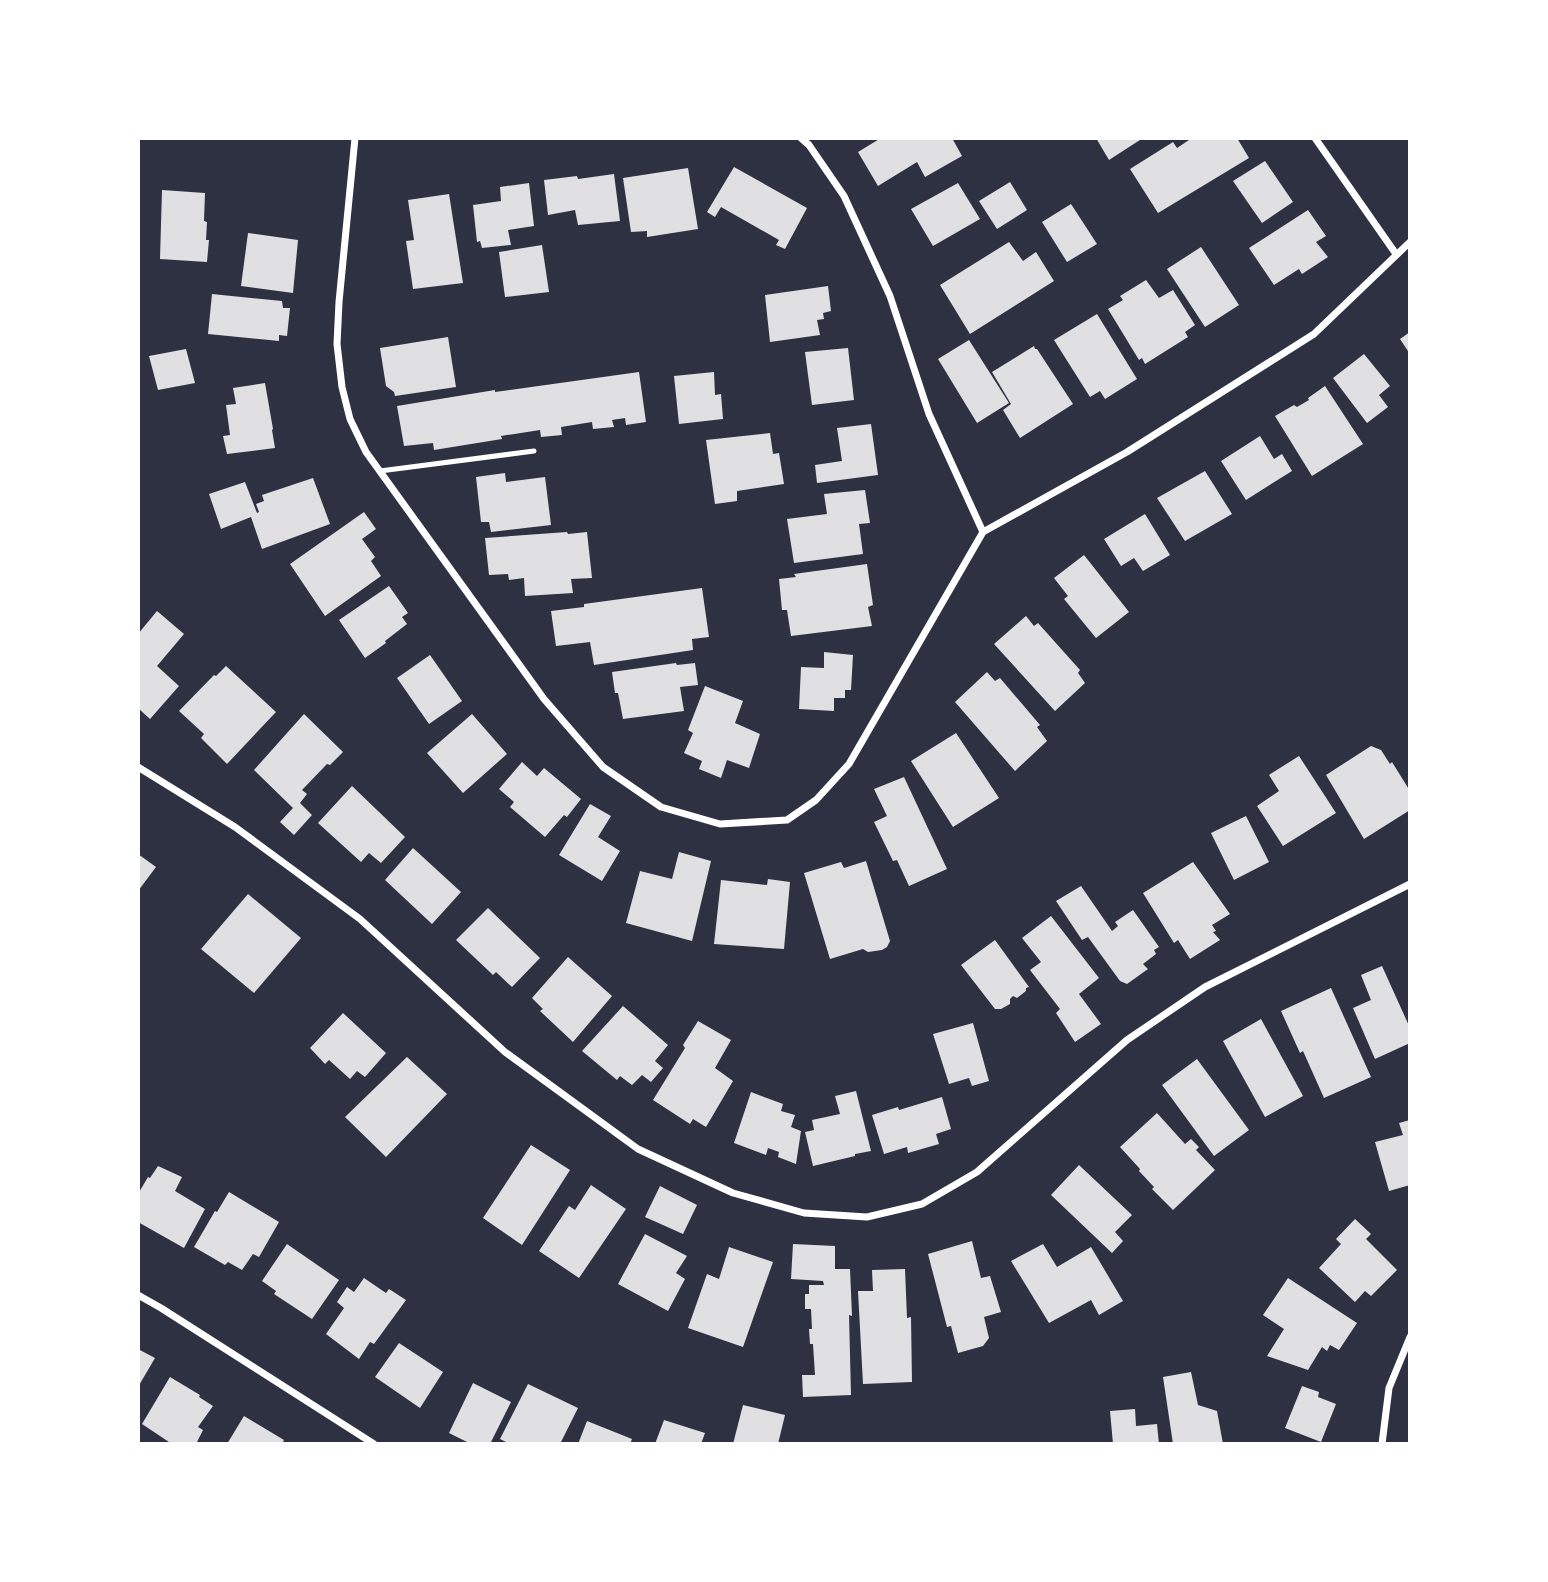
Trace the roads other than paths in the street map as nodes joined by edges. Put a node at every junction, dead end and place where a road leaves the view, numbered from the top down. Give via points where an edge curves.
1 (355, 138) edge
2 (801, 138) edge
3 (1315, 138) edge
4 (1410, 242) edge
5 (1396, 254) junction
6 (534, 451) dead end
7 (380, 471) junction
8 (983, 532) junction
9 (138, 767) edge
10 (1410, 884) edge
11 (138, 1295) edge
12 (1410, 1337) edge
13 (374, 1444) edge
14 (1382, 1444) edge

1 - 7 street via 337,344 350,419
2 - 8 street via 844,197 890,296 929,414
3 - 5 street
4 - 5 street
5 - 8 street via 1314,334 1127,452
6 - 7 lane
7 - 8 street via 544,699 603,767 661,807 720,824 787,820 816,800 849,764
9 - 10 street via 235,827 360,919 505,1052 638,1149 733,1193 804,1213 867,1217 922,1204 977,1172 1127,1040 1205,987
11 - 13 street
12 - 14 street via 1389,1388

